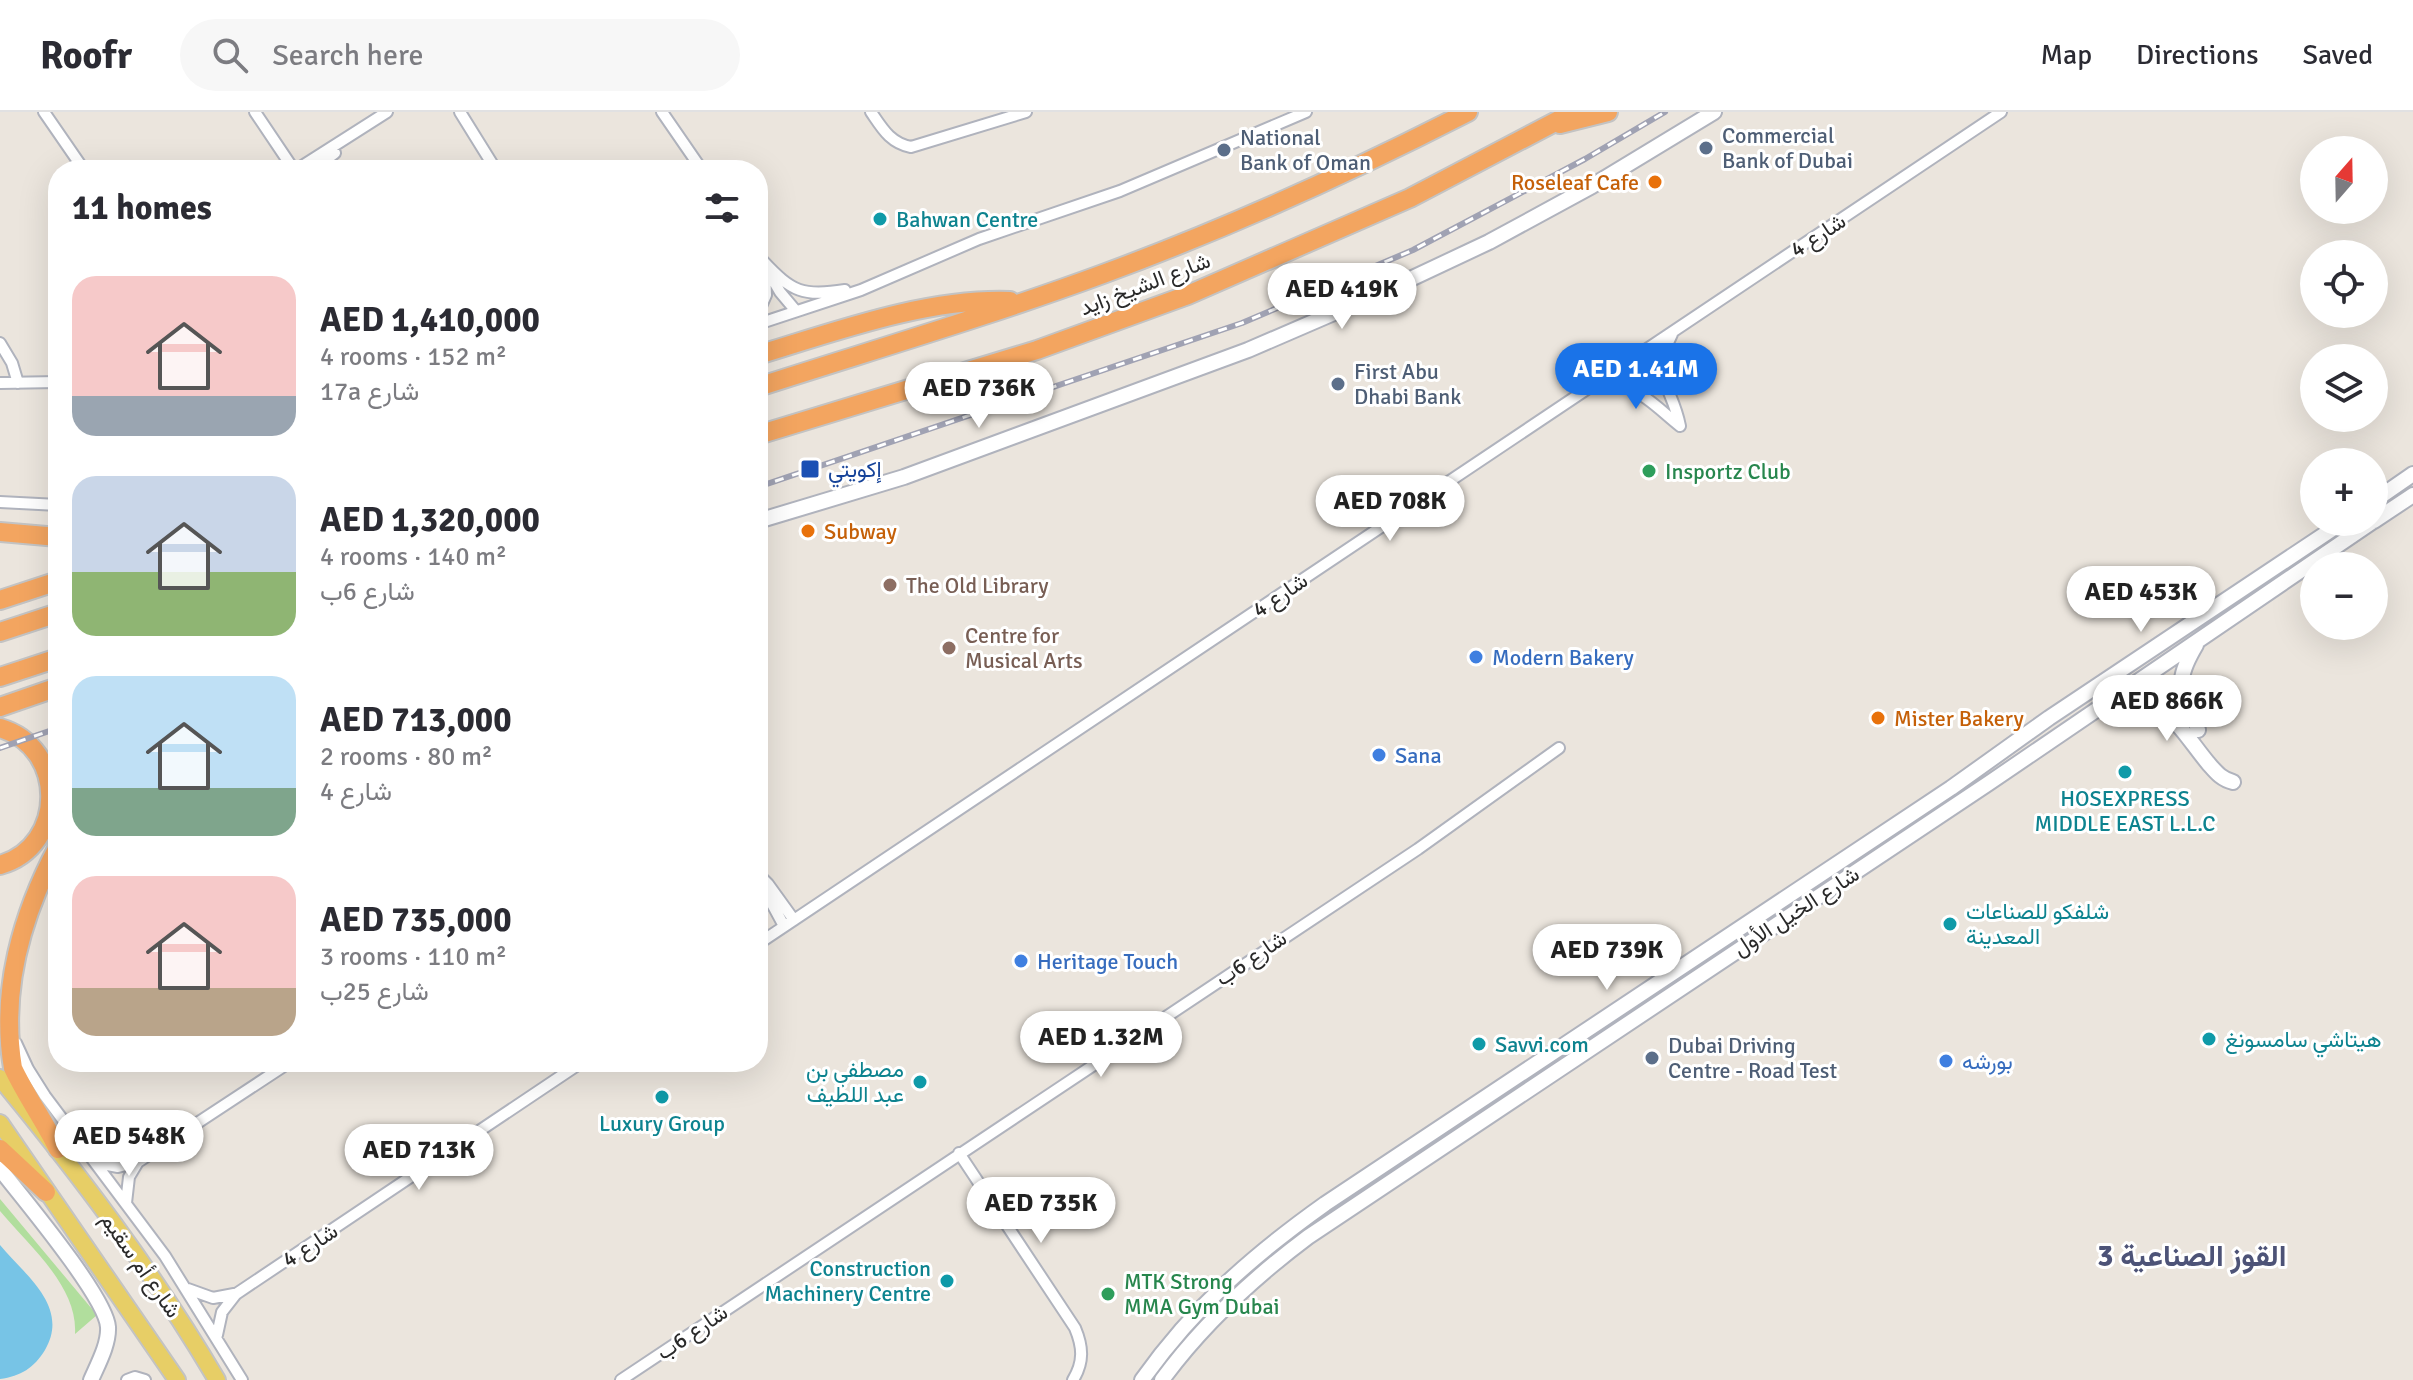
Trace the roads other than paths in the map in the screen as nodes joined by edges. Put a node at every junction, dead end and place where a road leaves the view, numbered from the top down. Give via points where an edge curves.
1 (44, 112) edge
2 (255, 112) edge
3 (387, 112) edge
4 (452, 112) edge
5 (460, 112) edge
6 (662, 112) edge
7 (871, 112) edge
8 (1026, 112) edge
9 (1306, 112) edge
10 (1468, 112) edge
11 (1574, 112) edge
12 (1608, 112) edge
13 (1714, 112) edge
14 (2001, 112) edge
15 (1553, 125) junction
16 (367, 126) junction
17 (470, 132) junction
18 (77, 160) edge
19 (288, 160) edge
20 (311, 160) edge
21 (324, 160) edge
22 (489, 160) edge
23 (695, 160) edge
24 (768, 266) edge
25 (768, 272) edge
26 (875, 285) junction
27 (1024, 302) junction
28 (796, 311) junction
29 (768, 321) edge
30 (1674, 330) junction
31 (0, 343) edge
32 (768, 352) edge
33 (48, 382) edge
34 (0, 383) edge
35 (18, 383) junction
36 (768, 384) edge
37 (1592, 386) junction
38 (768, 432) edge
39 (2413, 474) edge
40 (2388, 491) edge
41 (2413, 495) edge
42 (0, 502) edge
43 (48, 504) edge
44 (2388, 511) edge
45 (768, 518) edge
46 (0, 532) edge
47 (48, 536) edge
48 (2322, 536) edge
49 (2351, 536) edge
50 (48, 584) edge
51 (0, 600) edge
52 (48, 616) edge
53 (0, 632) edge
54 (2200, 639) junction
55 (48, 661) edge
56 (0, 677) edge
57 (48, 690) edge
58 (0, 707) edge
59 (2086, 717) junction
60 (0, 728) edge
61 (2198, 730) dead end
62 (1559, 748) dead end
63 (48, 776) edge
64 (2233, 782) dead end
65 (48, 819) edge
66 (0, 865) edge
67 (48, 867) edge
68 (768, 890) edge
69 (789, 923) junction
70 (768, 937) edge
71 (3, 981) junction
72 (275, 1072) edge
73 (567, 1072) edge
74 (0, 1078) edge
75 (0, 1123) edge
76 (0, 1149) edge
77 (58, 1149) junction
78 (959, 1153) junction
79 (138, 1162) junction
80 (97, 1163) junction
81 (0, 1169) edge
82 (46, 1192) junction
83 (126, 1203) junction
84 (186, 1288) junction
85 (236, 1294) junction
86 (217, 1337) junction
87 (91, 1380) edge
88 (127, 1380) edge
89 (145, 1380) edge
90 (177, 1380) edge
91 (217, 1380) edge
92 (242, 1380) edge
93 (621, 1380) edge
94 (1073, 1380) edge
95 (1142, 1380) edge
96 (1162, 1380) edge

1 - 18 street
2 - 19 street
3 - 16 street
4 - 17 street
5 - 17 street
6 - 23 street
7 - 8 street via 885,133 900,144 917,146
9 - 26 street via 1113,194 979,239
10 - 27 highway, شارع الشيخ زايد via 1230,224
11 - 15 highway, شارع الشيخ زايد
12 - 15 highway
13 - 45 main road via 1489,242 1248,350 904,477
14 - 30 street, شارع 4
15 - 38 highway, شارع الشيخ زايد via 1410,198 1188,295 1024,354
16 - 20 street
16 - 21 street
17 - 22 street
24 - 26 street via 787,285 807,293
25 - 28 street
26 - 28 street
27 - 32 highway via 930,308
27 - 36 highway, شارع الشيخ زايد
28 - 29 street
30 - 37 street, شارع 4
30 - 37 street via 1661,372 1680,426 1635,389
31 - 35 street
33 - 35 street
34 - 35 street
37 - 69 street, شارع 4
39 - 40 main road
41 - 44 main road, شارع الخيل الأول
42 - 43 street
46 - 47 highway
48 - 95 main road, شارع الخيل الأول via 1314,1211 1220,1288
49 - 54 main road, شارع الخيل الأول
50 - 51 highway
52 - 53 highway
54 - 59 main road, شارع الخيل الأول
54 - 61 main road via 2181,680
55 - 56 highway
57 - 58 highway
59 - 64 main road via 2128,702 2152,705 2172,718 2219,776
59 - 96 main road, شارع الخيل الأول via 1299,1244 1222,1308
60 - 63 highway via 38,754
62 - 78 street, شارع 6ب via 1418,849
65 - 66 highway via 37,840
67 - 71 highway via 14,933
68 - 69 street
69 - 70 street, شارع 4
71 - 77 highway via 9,1057
71 - 80 street via 20,1054
72 - 79 street
73 - 85 street, شارع 4
74 - 77 main road, شارع أم سقيم
75 - 82 main road, شارع أم سقيم
76 - 82 highway
77 - 91 main road, شارع أم سقيم via 148,1270
78 - 93 street, شارع 6ب
78 - 94 street via 1075,1328 1082,1353
79 - 80 street via 118,1167
79 - 83 street via 129,1177
80 - 83 street
81 - 87 main road via 105,1314 106,1339
82 - 90 main road, شارع أم سقيم
83 - 84 street
84 - 85 street via 213,1298
84 - 86 street
85 - 86 street, شارع 4 via 222,1312
86 - 92 street
88 - 89 street

